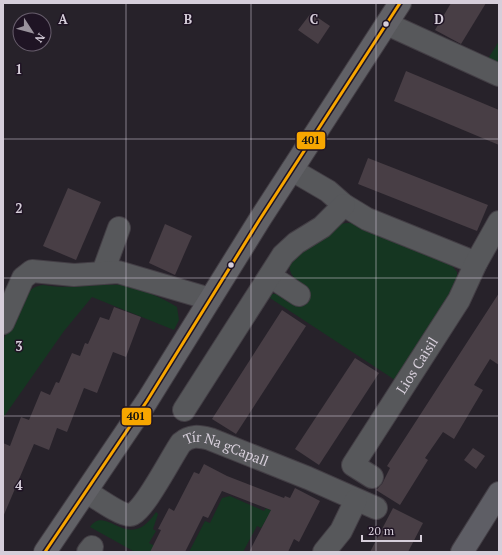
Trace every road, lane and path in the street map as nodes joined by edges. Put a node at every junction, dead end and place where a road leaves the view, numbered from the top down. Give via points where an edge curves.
1 (400, 3) edge
2 (387, 24) junction
3 (499, 75) edge
4 (292, 170) junction
5 (344, 205) junction
6 (499, 222) edge
7 (119, 228) dead end
8 (476, 263) junction
9 (103, 272) junction
10 (270, 276) junction
11 (299, 295) dead end
12 (210, 299) junction
13 (3, 323) edge
14 (184, 410) dead end
15 (372, 477) dead end
16 (87, 492) junction
17 (499, 493) edge
18 (356, 500) junction
19 (376, 508) dead end
20 (51, 550) edge
21 (324, 552) edge
22 (462, 552) edge

1 - 2 main road
2 - 3 street
2 - 4 main road
4 - 5 street via 328,191
4 - 12 main road
5 - 8 street via 367,218
5 - 10 street via 322,227 289,249
6 - 8 street, Lios Caisil
7 - 9 street
8 - 15 street, Lios Caisil via 459,300 353,465
9 - 12 street via 126,274
9 - 13 street via 74,276 29,272 23,278
10 - 11 street
10 - 14 street
12 - 16 main road
16 - 18 street, Tír Na gCapall via 121,512 135,514 181,443 197,436 210,439
16 - 20 main road
17 - 22 highway
18 - 19 street, Tír Na gCapall
18 - 21 street via 341,531

